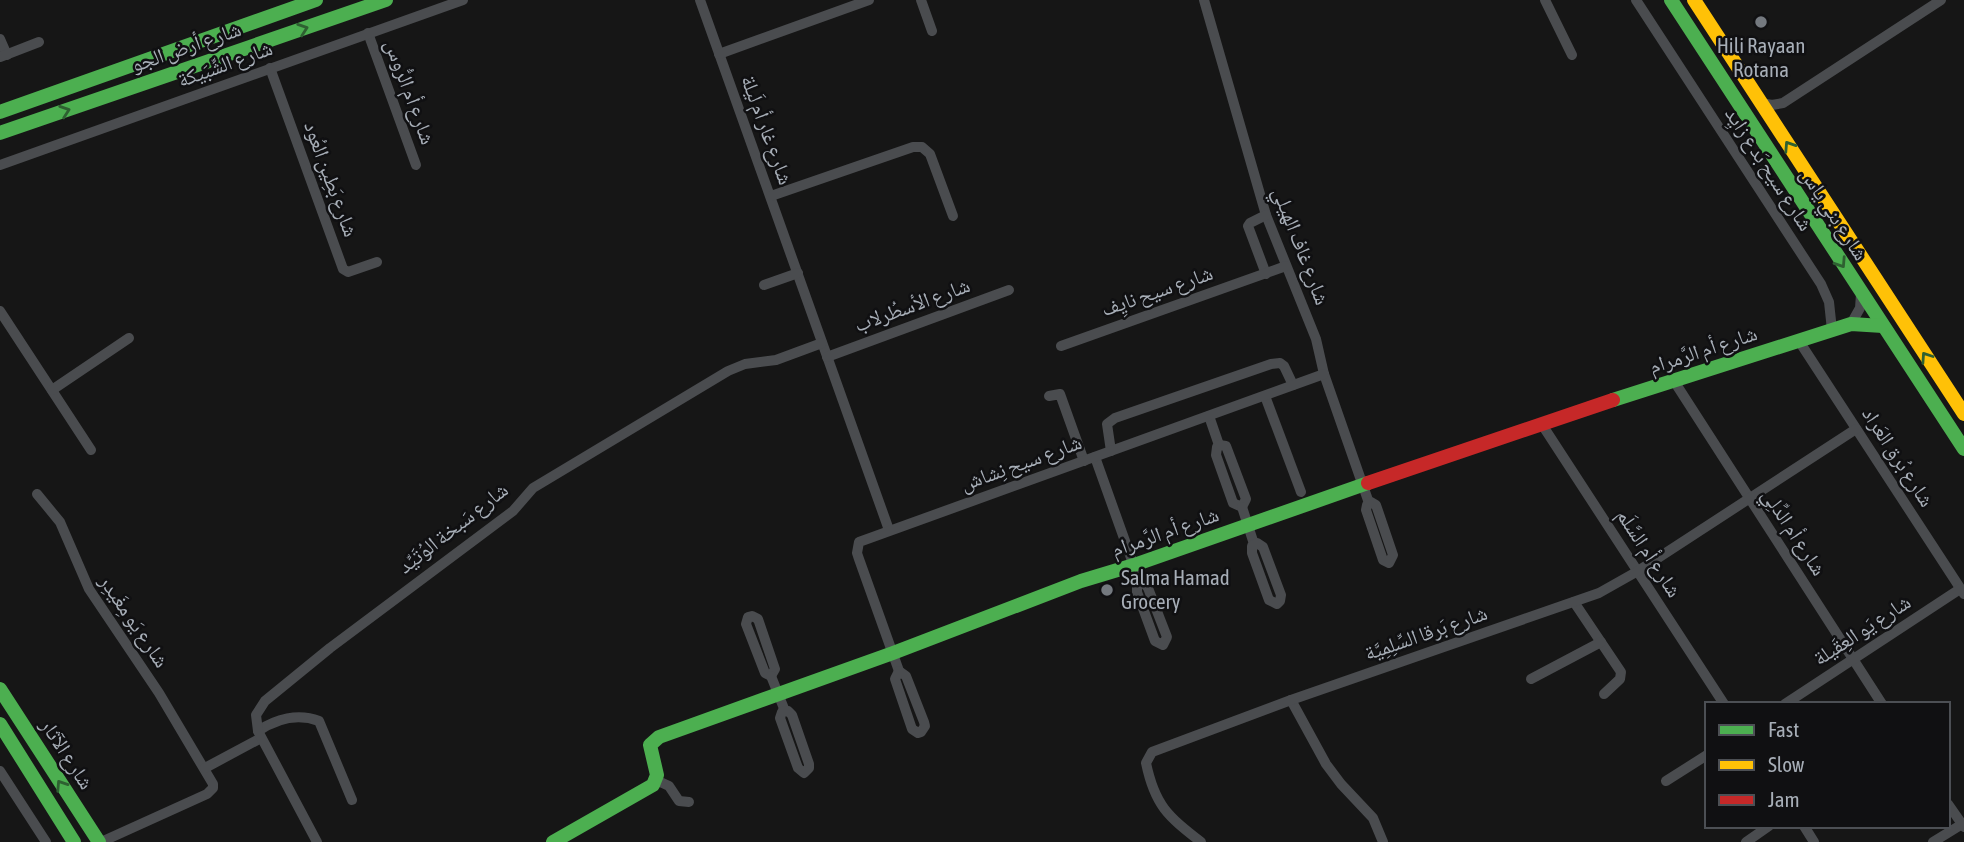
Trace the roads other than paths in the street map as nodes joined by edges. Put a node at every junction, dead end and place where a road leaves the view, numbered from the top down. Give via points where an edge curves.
1 (316, 0) edge
2 (386, 0) edge
3 (463, 0) edge
4 (700, 0) edge
5 (869, 0) edge
6 (921, 0) edge
7 (1203, 0) edge
8 (1545, 0) edge
9 (1636, 0) edge
10 (1671, 0) edge
11 (1694, 0) edge
12 (1941, 0) edge
13 (932, 31) dead end
14 (368, 33) junction
15 (0, 38) edge
16 (39, 42) dead end
17 (719, 54) junction
18 (1572, 55) dead end
19 (3, 56) edge
20 (270, 68) junction
21 (1761, 103) junction
22 (1783, 103) junction
23 (0, 112) edge
24 (1775, 123) junction
25 (0, 133) edge
26 (0, 165) edge
27 (416, 165) dead end
28 (771, 195) junction
29 (1266, 215) junction
30 (953, 216) dead end
31 (377, 262) dead end
32 (1286, 266) junction
33 (798, 272) junction
34 (1266, 274) junction
35 (764, 285) dead end
36 (1009, 290) dead end
37 (1861, 294) junction
38 (0, 312) edge
39 (1851, 324) junction
40 (1883, 326) junction
41 (1832, 330) junction
42 (129, 338) dead end
43 (1799, 341) junction
44 (822, 343) junction
45 (1061, 345) dead end
46 (827, 357) junction
47 (1324, 374) junction
48 (1674, 381) junction
49 (1293, 385) junction
50 (52, 390) junction
51 (1049, 396) dead end
52 (1265, 396) junction
53 (1964, 414) edge
54 (1209, 416) junction
55 (1541, 423) junction
56 (1856, 429) junction
57 (1073, 430) junction
58 (1062, 435) dead end
59 (1964, 449) edge
60 (91, 450) dead end
61 (1111, 451) junction
62 (1095, 457) junction
63 (1084, 461) junction
64 (1363, 485) junction
65 (1301, 492) dead end
66 (37, 494) dead end
67 (1750, 498) junction
68 (1369, 503) junction
69 (1248, 525) junction
70 (889, 530) junction
71 (1254, 544) junction
72 (1134, 565) junction
73 (1638, 571) junction
74 (1140, 583) junction
75 (1962, 592) edge
76 (1574, 602) junction
77 (1601, 642) junction
78 (893, 653) junction
79 (1853, 659) junction
80 (899, 671) junction
81 (771, 676) junction
82 (1531, 679) dead end
83 (0, 689) edge
84 (778, 694) junction
85 (1604, 694) dead end
86 (1291, 700) junction
87 (1723, 702) edge
88 (1788, 702) edge
89 (1881, 702) edge
90 (785, 711) junction
91 (0, 724) edge
92 (260, 735) junction
93 (1705, 756) edge
94 (205, 768) junction
95 (0, 771) edge
96 (656, 780) junction
97 (1666, 781) dead end
98 (352, 800) dead end
99 (690, 802) dead end
100 (1950, 807) edge
101 (1963, 825) edge
102 (1766, 828) edge
103 (46, 842) edge
104 (74, 842) edge
105 (100, 842) edge
106 (317, 842) edge
107 (553, 842) edge
108 (1200, 842) edge
109 (1383, 842) edge
110 (1746, 842) edge
111 (1933, 842) edge

1 - 23 street, شارع أرض الجو
25 -> 2 street, شارع أرض الجو
3 - 14 street, شارع الشِّبَيكة
4 - 17 street, شارع غار أم لَيلة
5 - 17 street
6 - 13 street
7 - 29 street, شارع غاف الهيلي
8 - 18 street
9 - 41 street, شارع سيح بَدع زايِد via 1821,284 1829,302
10 -> 37 street, شارع بني ياس
11 - 21 street, شارع بني ياس
12 - 22 street
14 - 20 street, شارع الشِّبَيكة
14 - 27 street, شارع أم الرُّوس
15 - 19 street
16 - 19 street
17 - 28 street, شارع غار أم لَيلة
20 - 26 street, شارع الشِّبَيكة
20 - 31 street, شارع بَطِين العُود via 343,269 348,272
21 - 22 street
21 - 24 street, شارع بني ياس
22 - 24 street
53 -> 24 street, شارع بني ياس
28 - 30 street via 922,147 930,154
28 - 33 street, شارع غار أم لَيلة
29 - 32 street, شارع غاف الهيلي
29 - 34 street via 1248,226
32 - 34 street, شارع سيح نايِف
32 - 47 street, شارع غاف الهيلي via 1316,339
33 - 35 street
33 - 44 street, شارع غار أم لَيلة
34 - 45 street, شارع سيح نايِف
36 - 46 street, شارع الأسطُرلاب
37 - 39 street
37 - 40 street, شارع بني ياس
38 - 50 street
39 - 40 street, شارع أم الرَّمرام
39 - 41 street, شارع أم الرَّمرام
40 - 59 street, شارع بني ياس
41 - 43 street, شارع أم الرَّمرام
42 - 50 street
43 - 48 street, شارع أم الرَّمرام
43 - 56 street, شارع بُرق العَراد
44 - 46 street, شارع غار أم لَيلة
44 - 92 street, شارع سَبخة الوُتَيِّد via 776,360 736,367 533,488 513,511 265,701 256,715
46 - 70 street, شارع غار أم لَيلة
47 - 49 street, شارع سيح نِشاش
47 - 64 street, شارع غاف الهيلي
48 - 55 street, شارع أم الرَّمرام
48 - 67 street, شارع أم الدِّلِي
49 - 52 street, شارع سيح نِشاش
49 - 61 street via 1284,366 1270,364 1115,418 1106,428
50 - 60 street
51 - 57 street via 1060,394
52 - 54 street, شارع سيح نِشاش
52 - 65 street
54 - 61 street, شارع سيح نِشاش
54 - 69 street via 1219,445 1216,455 1233,503 1242,506
55 - 64 street, شارع أم الرَّمرام
55 - 73 street, شارع أم السَّلَم
56 - 67 street, شارع بَرقا السِّلِمِيَّة
56 - 75 street, شارع بُرق العَراد
57 - 58 street
57 - 63 street
61 - 62 street, شارع سيح نِشاش
62 - 63 street, شارع سيح نِشاش
62 - 72 street
63 - 70 street, شارع سيح نِشاش
64 - 68 street, شارع غاف الهيلي
64 - 69 street, شارع أم الرَّمرام
66 - 94 street, شارع يَو مِغَيدِر via 60,522 89,589
67 - 73 street, شارع بَرقا السِّلِمِيَّة
67 - 79 street, شارع أم الدِّلِي
68 - 68 street, شارع غاف الهيلي via 1366,510 1382,558 1389,562 1394,558 1389,542 1376,505
69 - 71 street
69 - 72 street, شارع أم الرَّمرام
70 - 78 street, شارع سيح نِشاش via 859,542 857,553
71 - 71 street via 1251,550 1269,600 1278,604 1281,595 1263,547
72 - 74 street
72 - 78 street, شارع أم الرَّمرام
73 - 76 street, شارع بَرقا السِّلِمِيَّة
73 - 87 street, شارع أم السَّلَم
74 - 74 street via 1137,592 1155,641 1163,645 1167,637 1147,585
75 - 79 street, شارع يَو العِقَيلة
76 - 77 street
76 - 86 street, شارع بَرقا السِّلِمِيَّة
77 - 82 street
77 - 85 street via 1622,675
78 - 80 street, شارع سيح نِشاش
78 - 84 street, شارع أم الرَّمرام
79 - 88 street, شارع يَو العِقَيلة
79 - 89 street, شارع أم الدِّلِي
80 - 80 street, شارع سيح نِشاش via 895,679 912,729 918,733 924,722 906,676
81 - 81 street via 775,669 758,620 748,617 746,624 765,673
81 - 84 street
105 -> 83 street, شارع الآثار
84 - 90 street
84 - 96 street, شارع أم الرَّمرام via 652,741
86 - 108 street, شارع بَرقا السِّلِمِيَّة via 1148,756 1147,770 1164,810
86 - 109 street via 1326,764 1367,810
90 - 90 street via 780,718 804,773 809,764 792,715
91 - 104 street, شارع الآثار
92 - 94 street
92 - 98 street via 279,719 319,721
92 - 106 street
93 - 97 street
94 - 105 street via 213,784 207,794
95 - 103 street
96 - 99 street via 669,786 679,801
96 - 107 street via 643,793
100 - 101 street
101 - 111 street
102 - 110 street

